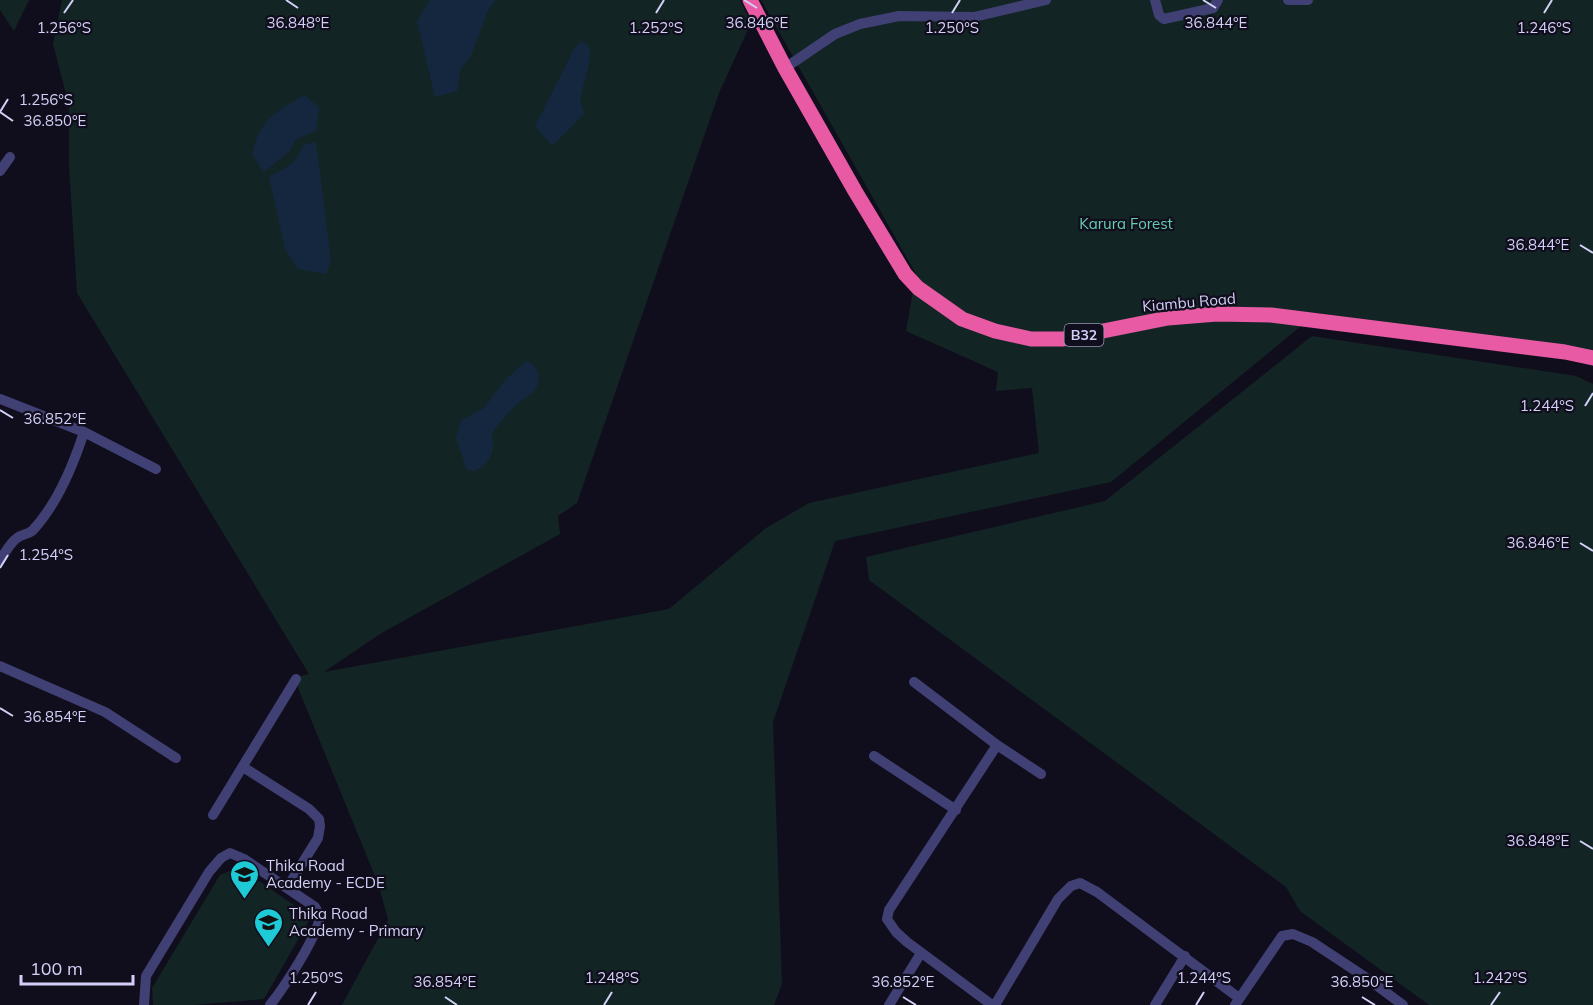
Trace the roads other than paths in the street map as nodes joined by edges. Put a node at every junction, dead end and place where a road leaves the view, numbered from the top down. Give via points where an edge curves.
1 (750, 0) edge
2 (1046, 0) edge
3 (1155, 0) edge
4 (1218, 0) edge
5 (1288, 0) edge
6 (1308, 0) edge
7 (785, 68) junction
8 (10, 157) dead end
9 (0, 171) edge
10 (1593, 358) edge
11 (0, 399) edge
12 (84, 432) junction
13 (156, 469) dead end
14 (0, 560) edge
15 (0, 666) edge
16 (296, 679) dead end
17 (914, 682) dead end
18 (997, 746) junction
19 (874, 756) dead end
20 (176, 758) dead end
21 (243, 767) junction
22 (1041, 774) dead end
23 (956, 810) junction
24 (213, 815) dead end
25 (287, 888) junction
26 (921, 953) junction
27 (1185, 956) junction
28 (1237, 1001) edge
29 (144, 1005) edge
30 (270, 1005) edge
31 (889, 1005) edge
32 (994, 1005) edge
33 (1155, 1005) edge
34 (1403, 1005) edge

1 - 7 highway, Kiambu Road / B32
2 - 7 street via 974,17 899,16 860,24 835,34
3 - 4 street via 1164,19 1209,9
5 - 6 street
7 - 10 highway, Kiambu Road / B32 via 905,274 955,314 995,331 1031,339 1063,339 1168,318 1271,315
8 - 9 street
11 - 12 street
12 - 13 street
12 - 14 street via 70,472 39,522 29,533 14,540
15 - 20 street via 105,712
16 - 21 street
17 - 18 street
18 - 22 street
18 - 23 street
19 - 23 street
21 - 24 street
21 - 25 street via 319,819 318,838
23 - 26 street via 889,910 887,919 896,932
25 - 29 street via 238,856 230,853 221,858 146,976
25 - 30 street via 315,907 320,922
26 - 31 street
26 - 32 street
27 - 28 street
27 - 32 street via 1097,892 1074,884 1058,899
27 - 33 street
28 - 34 street via 1282,936 1293,934 1312,942

